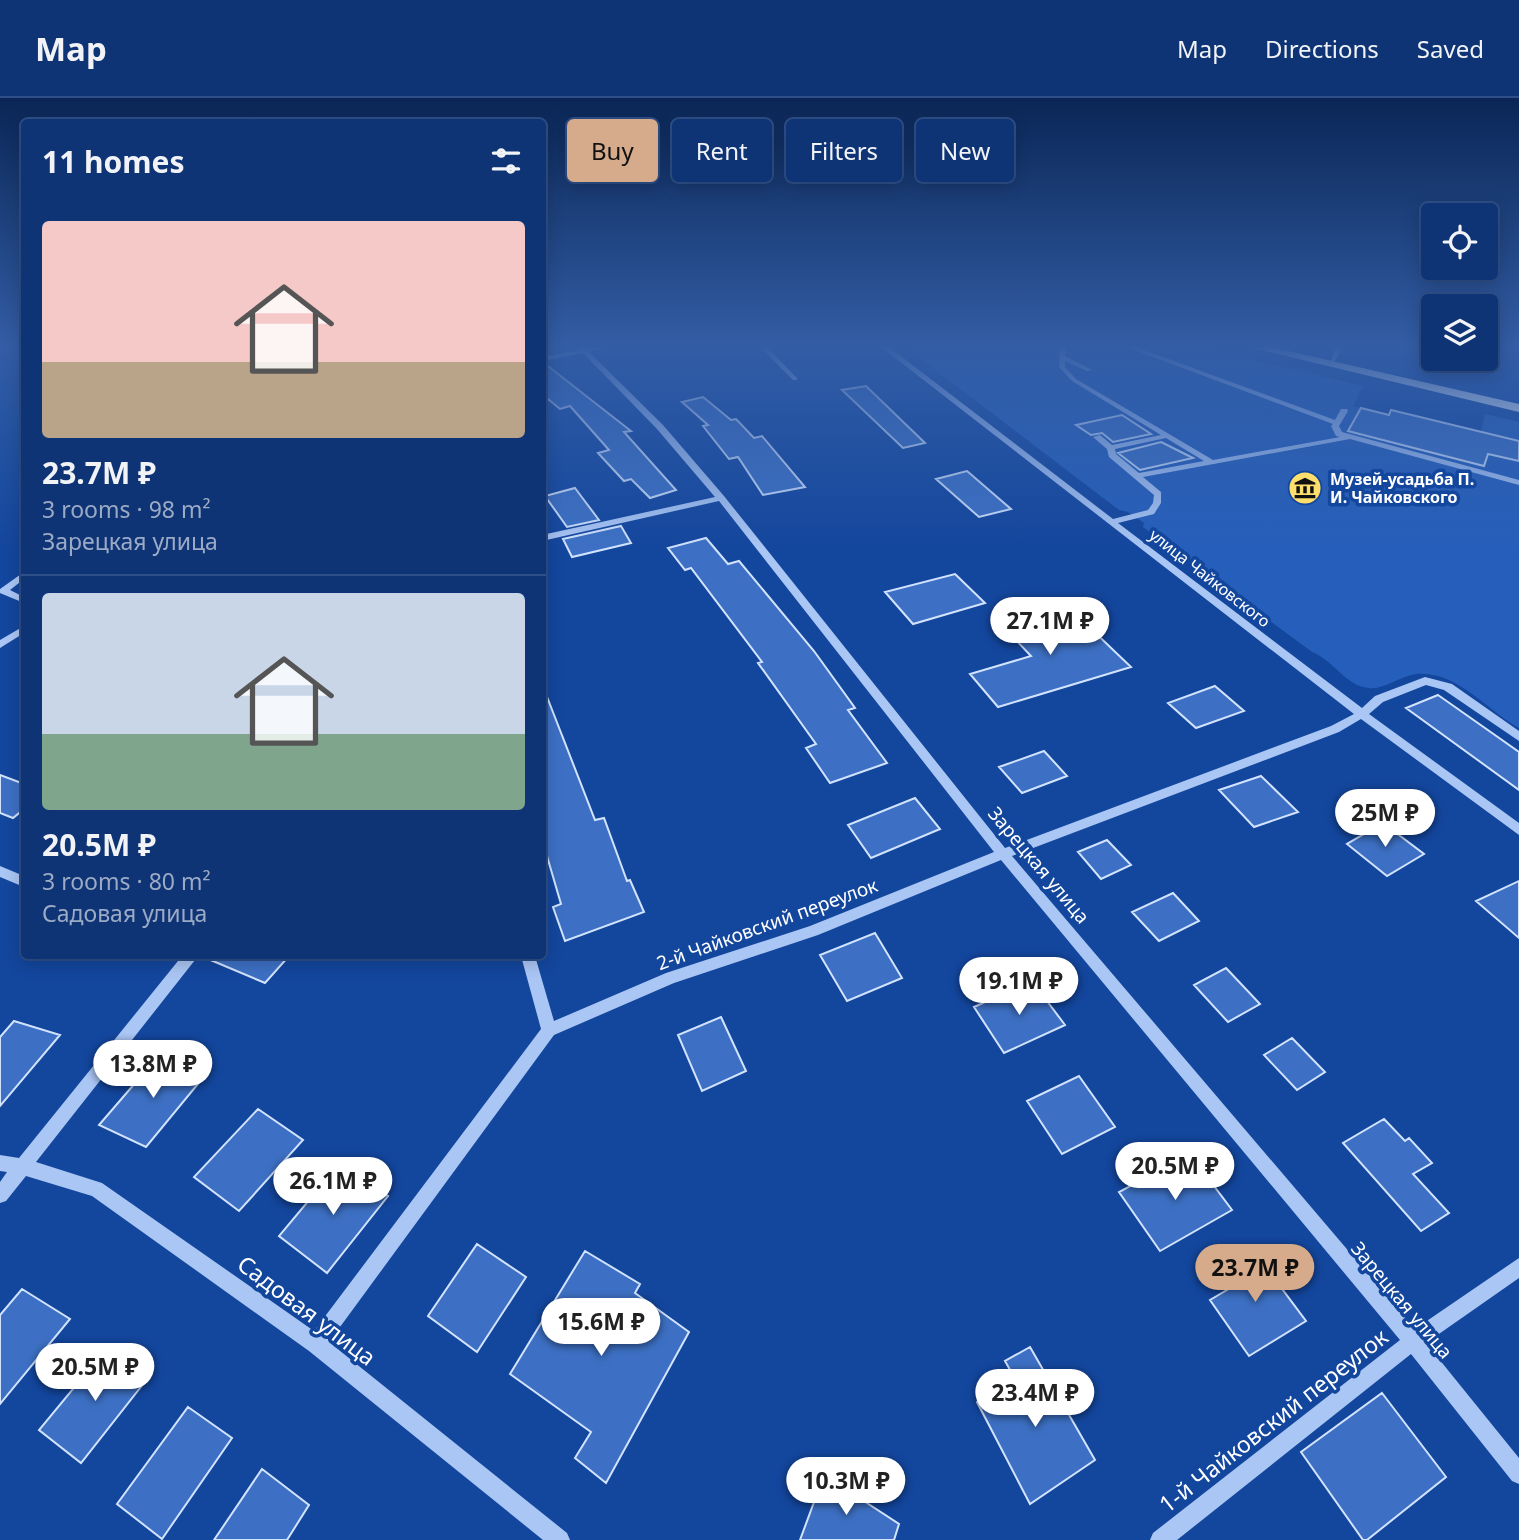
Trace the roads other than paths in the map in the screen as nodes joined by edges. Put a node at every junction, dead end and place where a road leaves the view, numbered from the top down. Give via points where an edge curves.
1 (647, 414) edge
2 (971, 414) edge
3 (1131, 414) edge
4 (1313, 414) edge
5 (1342, 414) edge
6 (1337, 423) junction
7 (1167, 436) junction
8 (1097, 437) dead end
9 (1350, 437) junction
10 (1111, 448) junction
11 (1211, 462) junction
12 (1138, 476) junction
13 (1519, 482) edge
14 (721, 498) junction
15 (1112, 522) junction
16 (546, 537) edge
17 (21, 577) edge
18 (2, 591) edge
19 (21, 599) edge
20 (21, 631) edge
21 (0, 645) edge
22 (1362, 714) junction
23 (1519, 737) edge
24 (1519, 830) edge
25 (1003, 855) junction
26 (0, 871) edge
27 (21, 881) edge
28 (187, 959) edge
29 (529, 959) edge
30 (549, 1030) junction
31 (0, 1163) edge
32 (24, 1167) junction
33 (0, 1195) edge
34 (1519, 1266) edge
35 (1413, 1341) junction
36 (316, 1344) junction
37 (1519, 1474) edge
38 (560, 1540) edge
39 (1160, 1540) edge

1 - 14 street, Зарецкая улица
2 - 15 street, улица Чайковского
3 - 7 street
4 - 6 street
5 - 6 street
6 - 9 street via 1335,430
7 - 10 street
7 - 11 street
8 - 10 street
9 - 11 street
9 - 13 street
10 - 12 street via 1112,455
11 - 12 street
12 - 15 street via 1158,494 1157,503 1151,512
14 - 16 street
14 - 25 street, Зарецкая улица
15 - 22 street, улица Чайковского
17 - 18 street
18 - 19 street
20 - 21 street
22 - 23 street, 2-й Чайковский переулок via 1379,699 1425,681 1460,695
22 - 24 street, улица Чайковского
22 - 25 street, 2-й Чайковский переулок via 1335,729
25 - 30 street, 2-й Чайковский переулок via 813,931 671,978
25 - 35 street, Зарецкая улица
26 - 27 street
28 - 32 street
29 - 30 street
30 - 36 street
31 - 32 street, Садовая улица
32 - 33 street
32 - 36 street, Садовая улица via 96,1189
34 - 35 street, 1-й Чайковский переулок
35 - 37 street, Зарецкая улица
35 - 39 street, 1-й Чайковский переулок
36 - 38 street, Садовая улица

